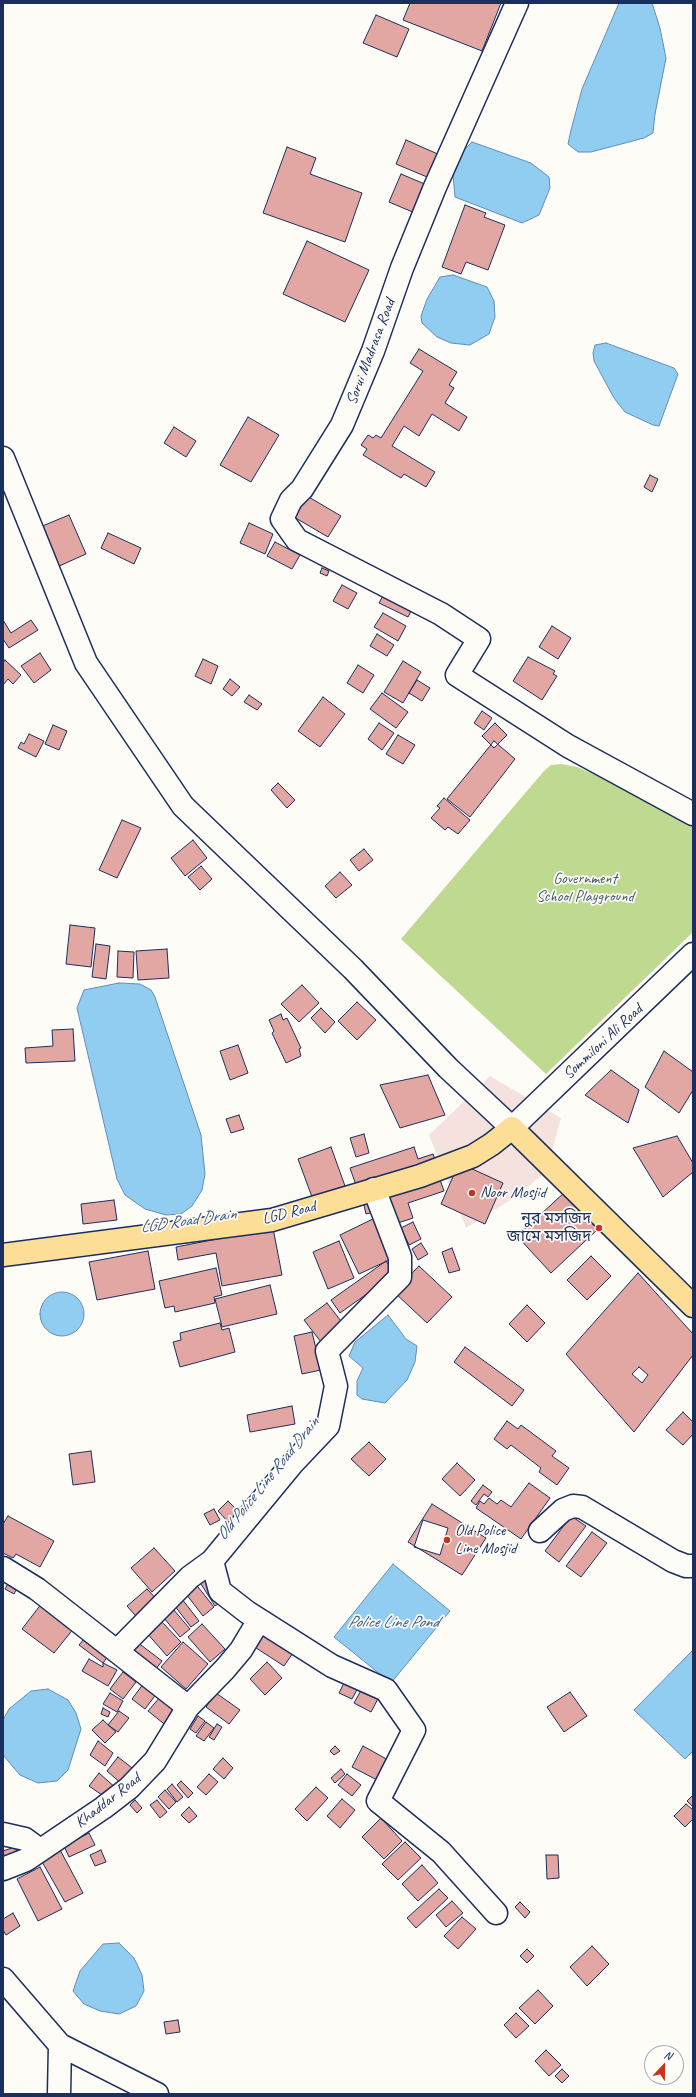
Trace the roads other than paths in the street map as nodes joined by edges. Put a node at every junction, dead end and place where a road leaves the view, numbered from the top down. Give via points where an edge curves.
1 (517, 3) edge
2 (3, 458) edge
3 (693, 814) edge
4 (693, 954) edge
5 (512, 1128) junction
6 (374, 1190) junction
7 (3, 1255) edge
8 (693, 1306) edge
9 (540, 1531) dead end
10 (212, 1561) junction
11 (693, 1566) edge
12 (3, 1568) edge
13 (259, 1620) junction
14 (118, 1650) junction
15 (191, 1703) junction
16 (3, 1834) edge
17 (40, 1850) junction
18 (3, 1869) edge
19 (496, 1913) dead end
20 (3, 1979) edge
21 (60, 2045) junction
22 (59, 2094) edge
23 (157, 2094) edge

1 - 3 street, Sorui Madrasa Road via 435,187 342,425 302,488 291,500 282,519 297,540 441,614 479,639 457,675 568,746
2 - 5 street via 86,663 183,806 353,969 448,1068
4 - 5 street, Sommiloni Ali Road
5 - 6 main road, LGD Road via 473,1156
5 - 8 main road
6 - 7 main road, LGD Road via 272,1220
6 - 10 street via 400,1257 400,1277 327,1351 336,1386 328,1426 292,1464
9 - 11 street via 563,1510 573,1506 582,1507 673,1561
10 - 13 street via 220,1591
10 - 14 street via 190,1577
12 - 14 street via 37,1589
13 - 15 street, Khaddar Road via 225,1670
13 - 19 street via 332,1666 386,1690 414,1730 378,1801 441,1852
14 - 15 street
15 - 17 street, Khaddar Road via 156,1760 129,1788
16 - 17 street via 25,1839
17 - 18 street, Khaddar Road via 26,1860
20 - 21 street
21 - 22 street
21 - 23 street

